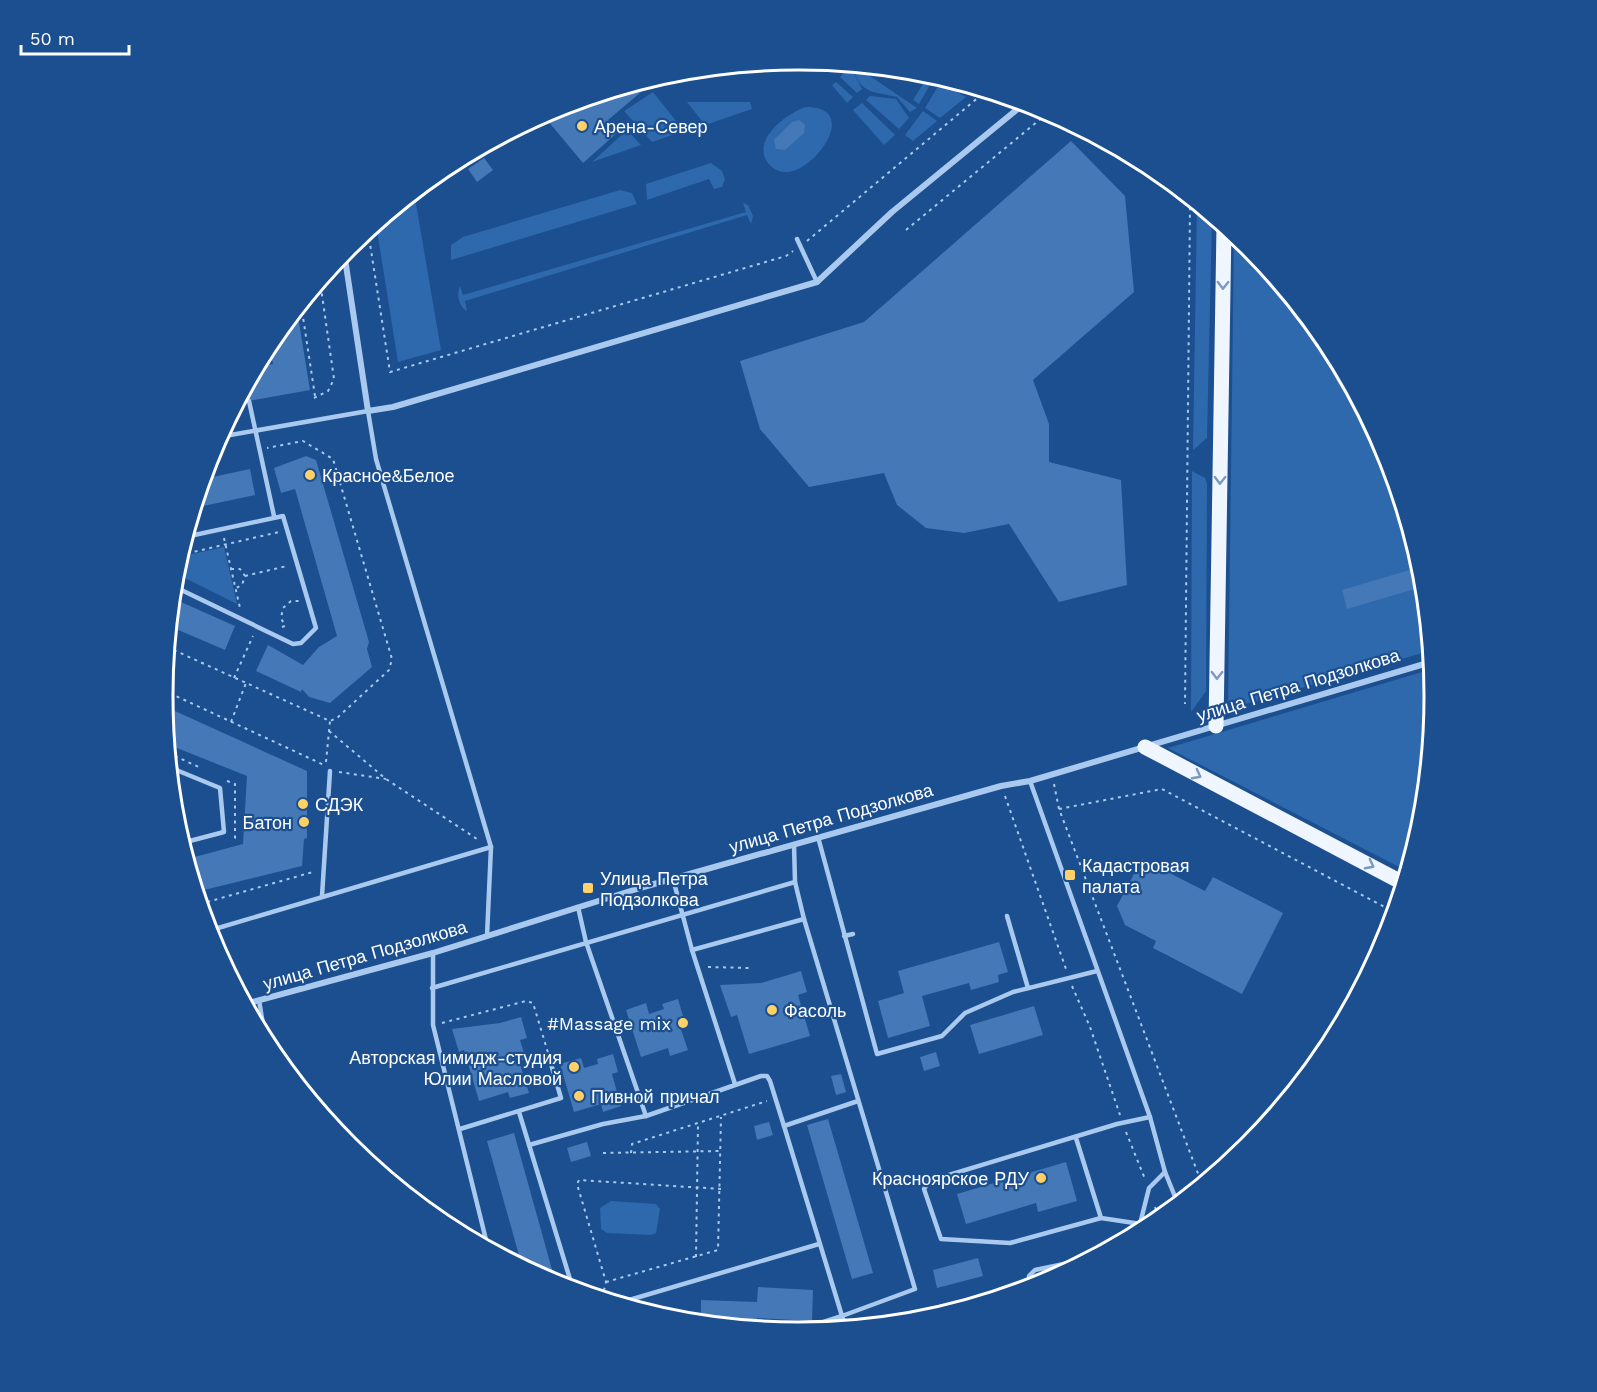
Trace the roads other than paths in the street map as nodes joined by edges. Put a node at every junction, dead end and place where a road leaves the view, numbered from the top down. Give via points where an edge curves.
1 (1016, 110) edge
2 (1224, 238) edge
3 (797, 239) dead end
4 (346, 265) edge
5 (818, 282) junction
6 (249, 401) dead end
7 (368, 411) junction
8 (254, 430) junction
9 (231, 435) edge
10 (274, 516) junction
11 (194, 535) edge
12 (182, 590) edge
13 (1423, 663) edge
14 (1216, 726) junction
15 (1145, 747) junction
16 (177, 770) edge
17 (330, 771) road end
18 (1030, 781) junction
19 (818, 837) junction
20 (190, 841) edge
21 (794, 844) junction
22 (491, 847) junction
23 (673, 879) junction
24 (1396, 880) edge
25 (795, 882) junction
26 (322, 896) junction
27 (578, 907) junction
28 (682, 914) junction
29 (1007, 916) dead end
30 (804, 919) junction
31 (218, 928) edge
32 (853, 933) dead end
33 (487, 936) junction
34 (844, 936) junction
35 (586, 942) junction
36 (692, 950) junction
37 (433, 953) junction
38 (1097, 971) junction
39 (432, 988) junction
40 (1028, 988) junction
41 (259, 1000) junction
42 (253, 1002) edge
43 (262, 1017) edge
44 (551, 1064) road end
45 (735, 1084) junction
46 (858, 1101) junction
47 (519, 1112) junction
48 (646, 1116) junction
49 (1150, 1117) junction
50 (784, 1126) junction
51 (460, 1129) junction
52 (1076, 1138) junction
53 (529, 1145) junction
54 (1166, 1173) junction
55 (1175, 1195) edge
56 (1101, 1218) junction
57 (1142, 1218) edge
58 (1135, 1223) edge
59 (486, 1238) edge
60 (819, 1244) junction
61 (1056, 1266) edge
62 (1029, 1277) edge
63 (570, 1278) edge
64 (633, 1299) edge
65 (842, 1316) junction
66 (843, 1320) edge
67 (828, 1321) edge

1 - 5 street via 892,212
2 -> 14 main road
3 - 5 lane
4 - 7 street
5 - 7 street via 393,407
6 - 8 lane
7 - 8 lane
7 - 22 lane via 376,459
8 - 9 lane
8 - 10 lane
10 - 11 lane
10 - 12 lane via 286,519 316,628 297,645
13 - 14 street, улица Петра Подзолкова
14 - 15 street, улица Петра Подзолкова
15 - 18 street, улица Петра Подзолкова
15 -> 24 main road
16 - 20 lane via 220,788 224,832
17 - 26 lane
18 - 19 street, улица Петра Подзолкова
18 - 38 lane
19 - 21 street, улица Петра Подзолкова
19 - 34 lane
21 - 23 street, улица Петра Подзолкова
21 - 25 lane
22 - 26 lane
22 - 33 lane
23 - 27 street, улица Петра Подзолкова
23 - 28 lane
25 - 28 lane
25 - 30 lane
26 - 31 lane
27 - 33 street, улица Петра Подзолкова
27 - 35 lane
28 - 35 lane
28 - 36 lane
29 - 40 lane
30 - 36 lane
30 - 46 lane
32 - 34 lane
33 - 37 street, улица Петра Подзолкова
34 - 40 lane via 877,1053 942,1036 965,1013
35 - 39 lane
35 - 48 lane
36 - 45 lane
37 - 39 lane
37 - 41 street, улица Петра Подзолкова
38 - 40 lane
38 - 49 lane
39 - 51 lane via 433,1025
41 - 42 street, улица Петра Подзолкова
41 - 43 lane
44 - 47 lane via 561,1098
45 - 48 lane
45 - 50 lane via 767,1076
46 - 50 lane
46 - 65 lane via 915,1289
47 - 51 lane
47 - 53 lane
48 - 53 lane
49 - 52 lane
49 - 54 lane
50 - 60 lane
51 - 59 lane
52 - 56 lane
52 - 56 lane via 929,1181 924,1189 938,1235 946,1242 1010,1243
53 - 63 lane
54 - 55 lane
54 - 57 lane via 1149,1188
56 - 58 lane
60 - 64 lane
60 - 65 lane
61 - 62 lane via 1035,1270
65 - 66 lane
65 - 67 lane

